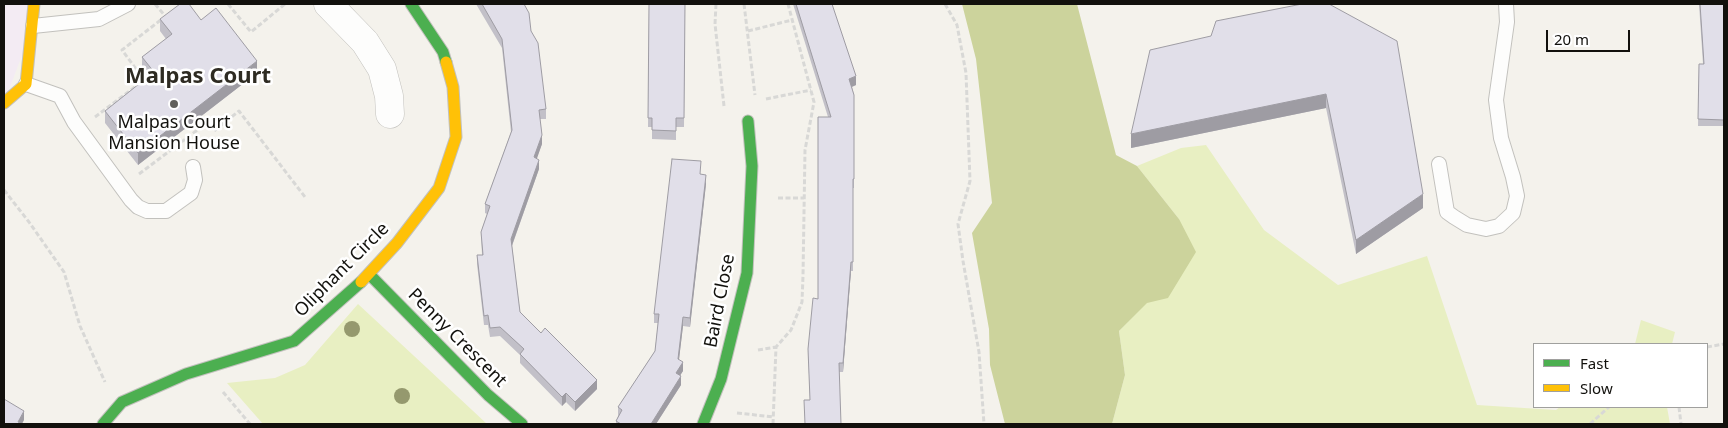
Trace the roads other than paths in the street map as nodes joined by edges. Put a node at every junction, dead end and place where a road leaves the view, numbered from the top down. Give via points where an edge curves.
1 (34, 4) edge
2 (128, 4) edge
3 (328, 4) edge
4 (411, 4) edge
5 (1506, 4) edge
6 (33, 26) junction
7 (26, 84) junction
8 (4, 104) edge
9 (390, 114) dead end
10 (748, 121) road end
11 (1439, 164) dead end
12 (193, 168) dead end
13 (368, 274) junction
14 (103, 424) edge
15 (522, 424) edge
16 (703, 424) edge

1 - 6 street
2 - 6 lane via 99,19
3 - 9 street via 366,42 382,68
4 - 13 street, Oliphant Circle via 443,52 453,87 456,137 439,188
5 - 11 lane via 1507,22 1496,100 1501,138 1517,196 1513,213 1499,226 1486,229 1467,225 1454,217 1447,212
6 - 7 street
7 - 8 street
7 - 12 lane via 60,96 74,122 126,192 147,211 166,211 191,193 195,180
10 - 16 street, Baird Close via 752,166 747,273 721,379
13 - 14 street, Oliphant Circle via 294,341 186,374 122,402
13 - 15 street, Penny Crescent via 488,396

